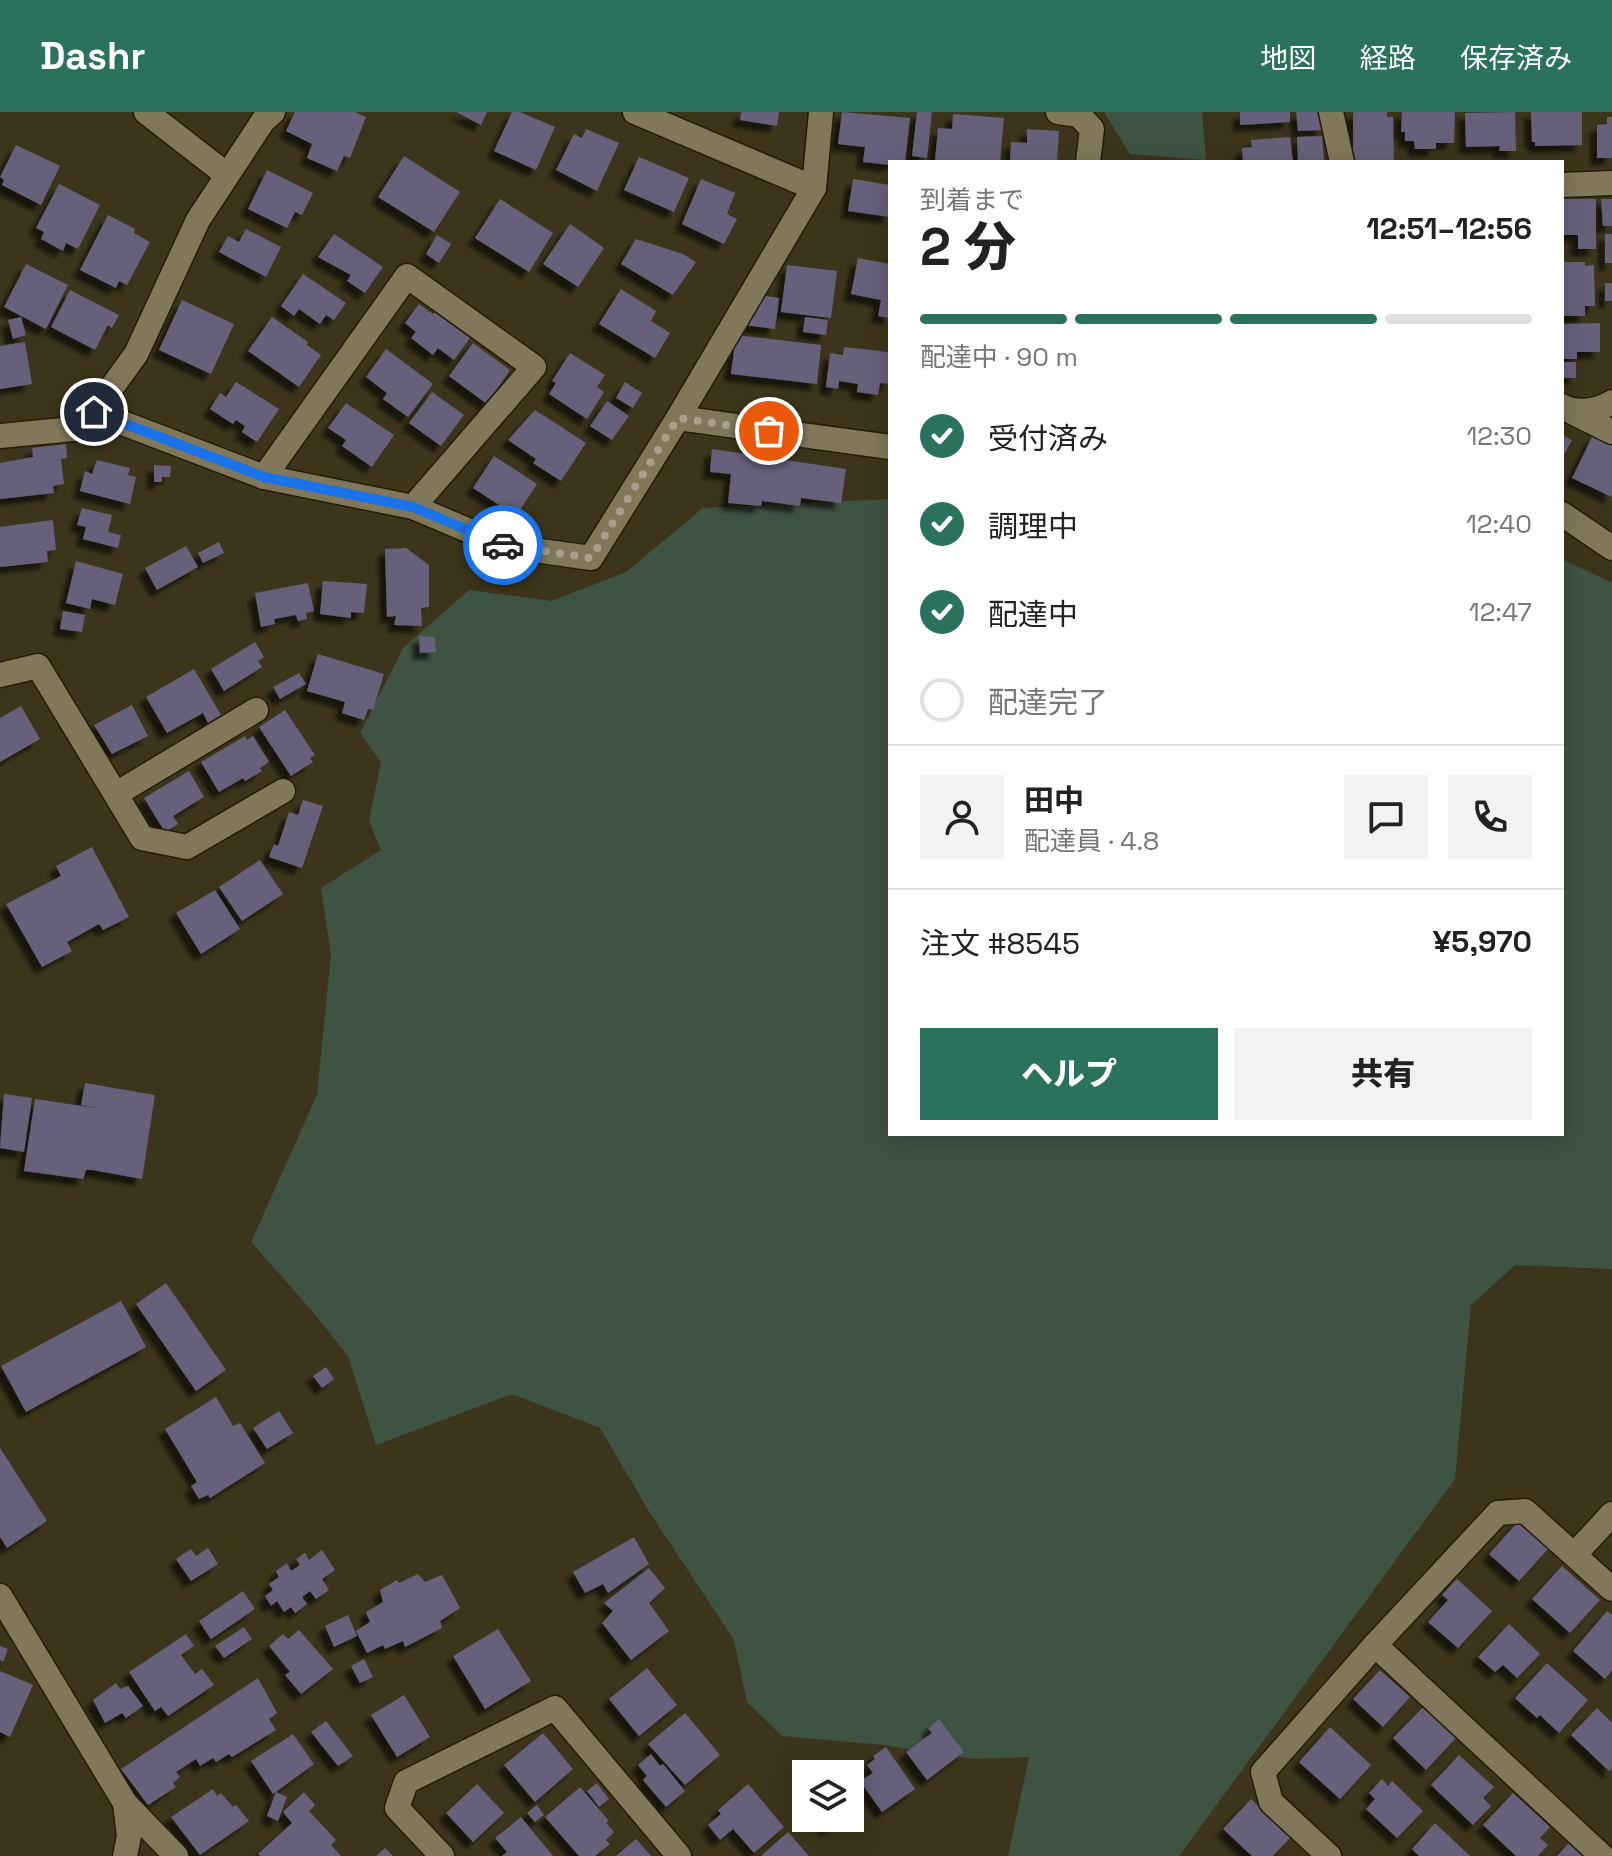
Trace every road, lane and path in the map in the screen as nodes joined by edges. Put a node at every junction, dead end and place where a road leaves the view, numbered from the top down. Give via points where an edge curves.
1 (146, 112) edge
2 (273, 112) edge
3 (635, 112) edge
4 (821, 112) edge
5 (1058, 112) edge
6 (1331, 112) edge
7 (1088, 160) edge
8 (1342, 160) edge
9 (227, 175) junction
10 (1612, 183) edge
11 (1564, 185) edge
12 (814, 188) junction
13 (1612, 402) edge
14 (1567, 409) edge
15 (94, 412) junction
16 (678, 418) junction
17 (1612, 432) edge
18 (0, 436) edge
19 (888, 447) edge
20 (264, 477) junction
21 (413, 507) junction
22 (1564, 515) edge
23 (1612, 548) edge
24 (0, 675) edge
25 (256, 710) dead end
26 (283, 791) dead end
27 (116, 794) junction
28 (1612, 1514) edge
29 (1575, 1554) junction
30 (1612, 1589) edge
31 (1, 1600) edge
32 (1375, 1645) junction
33 (125, 1803) junction
34 (125, 1856) edge
35 (176, 1856) edge
36 (442, 1856) edge
37 (679, 1856) edge
38 (1329, 1856) edge
39 (1602, 1856) edge

1 - 9 street
2 - 9 street
3 - 12 street
4 - 12 street
5 - 7 street via 1079,115 1092,129
6 - 8 street
9 - 15 street via 198,220 136,354
10 - 11 street
12 - 16 street
13 - 14 street
14 - 17 street
15 - 18 street via 73,429
15 - 20 street
16 - 19 street
16 - 21 street via 591,558 505,546
20 - 21 street
20 - 21 street via 407,276 534,367
22 - 23 street
24 - 27 street via 38,666
25 - 27 street
26 - 27 street via 187,847 142,838
28 - 29 street
29 - 30 street
29 - 32 street via 1525,1511 1498,1513
31 - 33 street
32 - 38 street via 1263,1772 1271,1802
32 - 39 street
33 - 34 street
33 - 35 street
36 - 37 street via 397,1808 406,1782 555,1708

